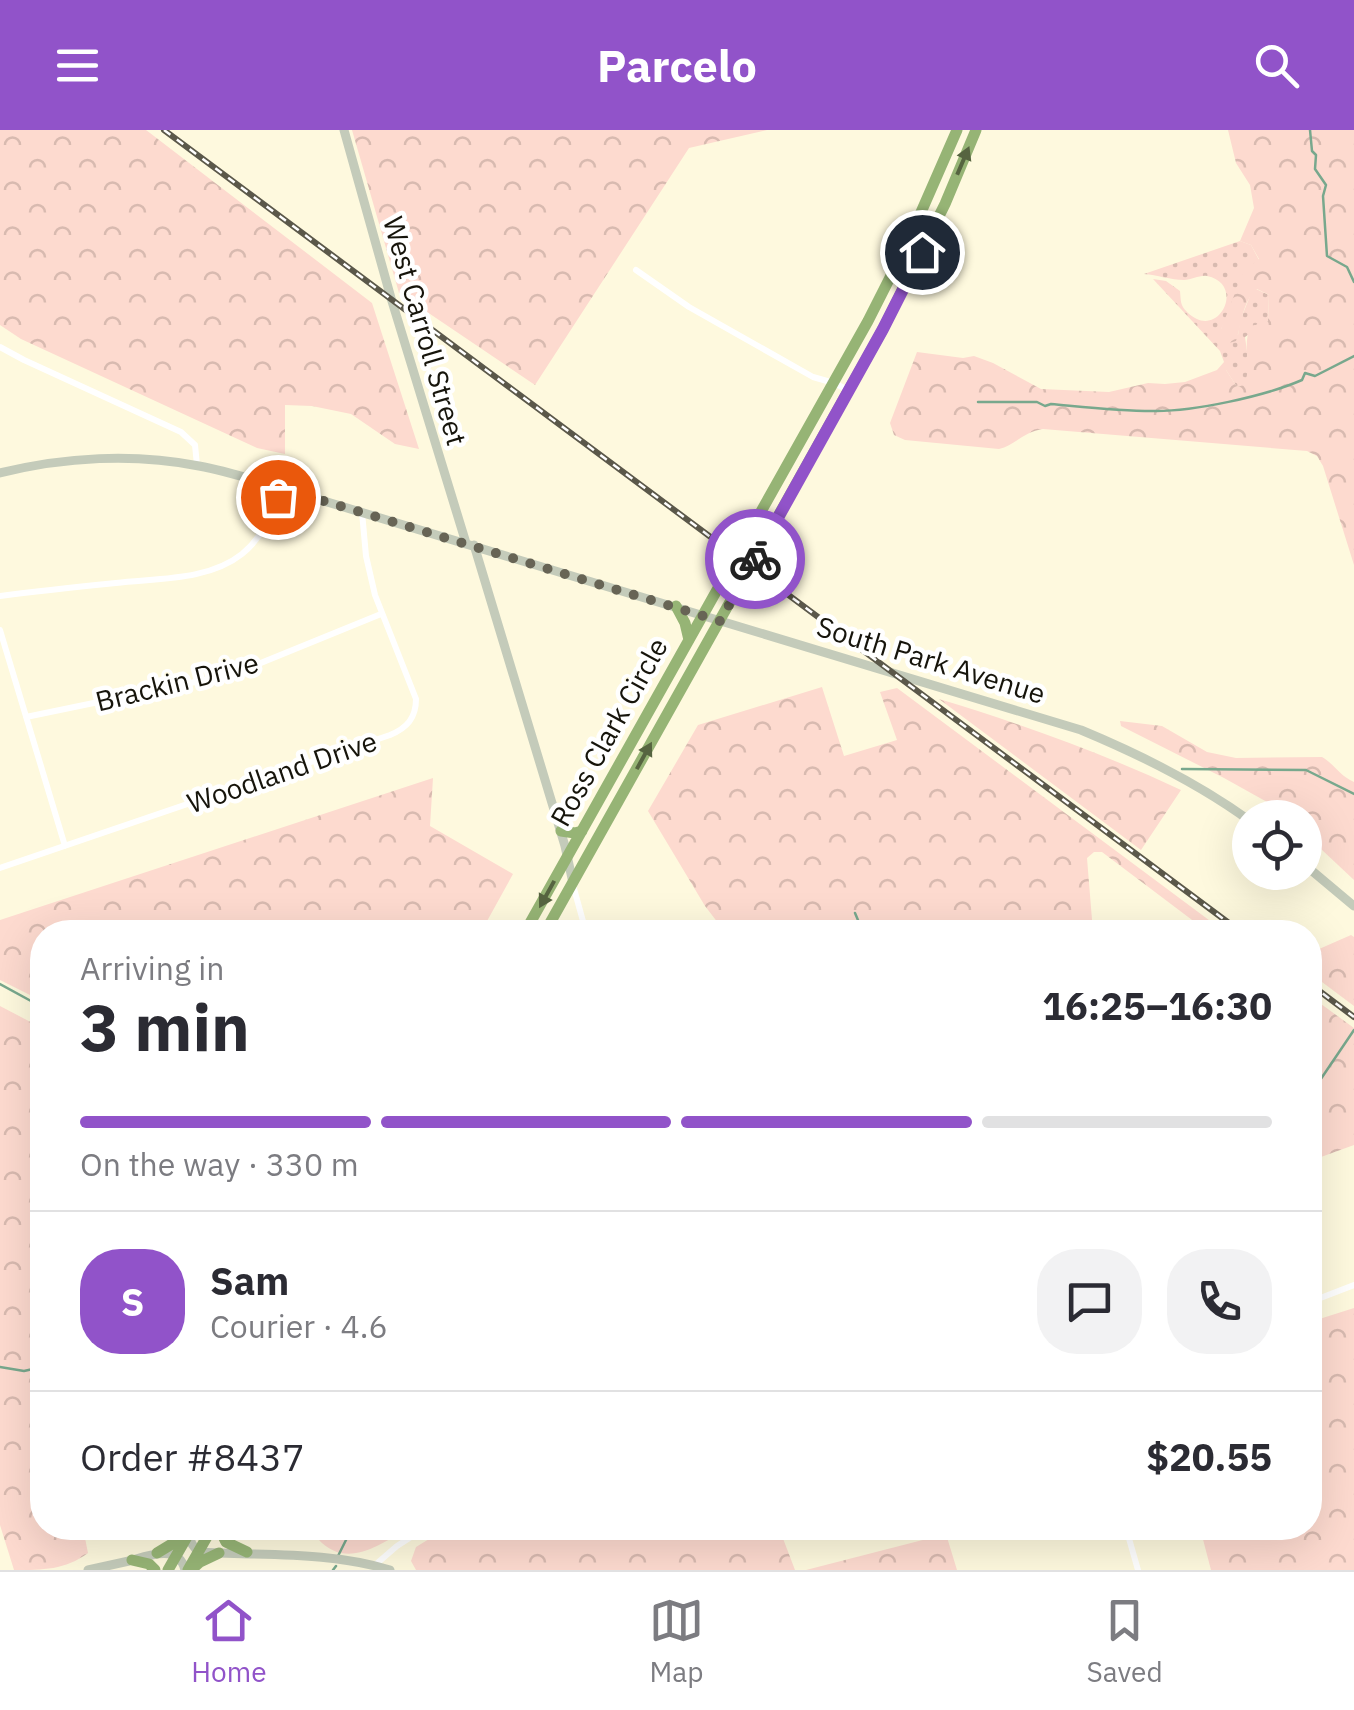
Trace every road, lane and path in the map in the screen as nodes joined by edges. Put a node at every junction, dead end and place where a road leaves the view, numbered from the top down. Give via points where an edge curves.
1 (344, 130) edge
2 (957, 130) edge
3 (976, 130) edge
4 (929, 197) junction
5 (945, 204) junction
6 (636, 270) dead end
7 (891, 276) junction
8 (907, 283) junction
9 (0, 347) edge
10 (834, 383) junction
11 (848, 391) junction
12 (197, 465) junction
13 (0, 473) edge
14 (281, 488) junction
15 (362, 512) junction
16 (470, 544) junction
17 (0, 596) edge
18 (676, 606) junction
19 (381, 614) junction
20 (704, 615) junction
21 (720, 621) junction
22 (0, 630) edge
23 (689, 640) junction
24 (663, 687) junction
25 (678, 695) junction
26 (26, 718) junction
27 (610, 782) junction
28 (625, 790) junction
29 (1232, 809) edge
30 (582, 830) junction
31 (561, 831) junction
32 (65, 846) junction
33 (568, 856) junction
34 (0, 868) edge
35 (1322, 880) edge
36 (573, 884) junction
37 (1354, 906) edge
38 (532, 920) edge
39 (553, 920) edge
40 (583, 920) edge
41 (1354, 1285) edge
42 (1322, 1297) edge
43 (178, 1540) edge
44 (185, 1540) edge
45 (191, 1540) edge
46 (206, 1540) edge
47 (224, 1540) edge
48 (406, 1540) edge
49 (1129, 1540) edge
50 (198, 1552) junction
51 (247, 1552) junction
52 (156, 1553) junction
53 (219, 1553) junction
54 (176, 1556) junction
55 (132, 1560) junction
56 (375, 1565) junction
57 (88, 1570) edge
58 (156, 1570) edge
59 (168, 1570) edge
60 (188, 1570) edge
61 (390, 1570) edge
62 (1138, 1570) edge

1 - 16 street, West Carroll Street
2 - 4 highway, Ross Clark Circle
5 -> 3 highway, Ross Clark Circle
4 - 5 highway
4 - 7 highway, Ross Clark Circle
5 - 8 highway, Ross Clark Circle
6 - 10 street via 688,307
7 - 8 highway
7 - 10 highway, Ross Clark Circle
8 - 11 highway, Ross Clark Circle
9 - 12 street via 181,432 196,449
10 - 11 street
10 - 20 highway, Ross Clark Circle
11 - 21 highway, Ross Clark Circle
12 - 13 street, South Park Avenue via 102,459
12 - 14 street, South Park Avenue
14 - 15 street, South Park Avenue
14 - 17 street via 257,540 216,569
15 - 16 street, South Park Avenue
15 - 19 street, Woodland Drive
16 - 18 street, South Park Avenue
16 - 31 street, West Carroll Street
18 - 20 street, South Park Avenue
18 - 23 highway
19 - 26 street, Brackin Drive via 234,674
19 - 32 street, Woodland Drive via 416,698 402,730
20 - 21 street, South Park Avenue
20 - 23 highway, Ross Clark Circle
21 - 25 highway, Ross Clark Circle
21 - 29 street, South Park Avenue via 1081,730
22 - 26 street
23 - 24 highway, Ross Clark Circle
24 - 25 highway
24 - 27 highway, Ross Clark Circle
28 -> 25 highway, Ross Clark Circle
26 - 32 street
27 - 28 highway
27 - 30 highway, Ross Clark Circle
28 - 36 highway, Ross Clark Circle
30 - 31 highway
30 - 33 highway, Ross Clark Circle
31 - 33 street, West Carroll Street
32 - 34 street, Woodland Drive
33 - 36 street, West Carroll Street
33 -> 38 highway, Ross Clark Circle
35 - 37 street
36 - 39 highway, Ross Clark Circle
36 - 40 street, West Carroll Street
41 - 42 street
43 - 52 highway
44 - 54 highway
45 - 50 street
46 - 50 highway
47 - 51 highway
48 - 56 street
49 - 62 street
50 - 53 street
50 - 60 highway
51 - 53 street
51 - 56 street
52 - 54 street
52 - 55 street
53 - 60 highway
54 - 59 highway
54 - 60 street
55 - 57 street
55 - 58 highway
56 - 61 street

